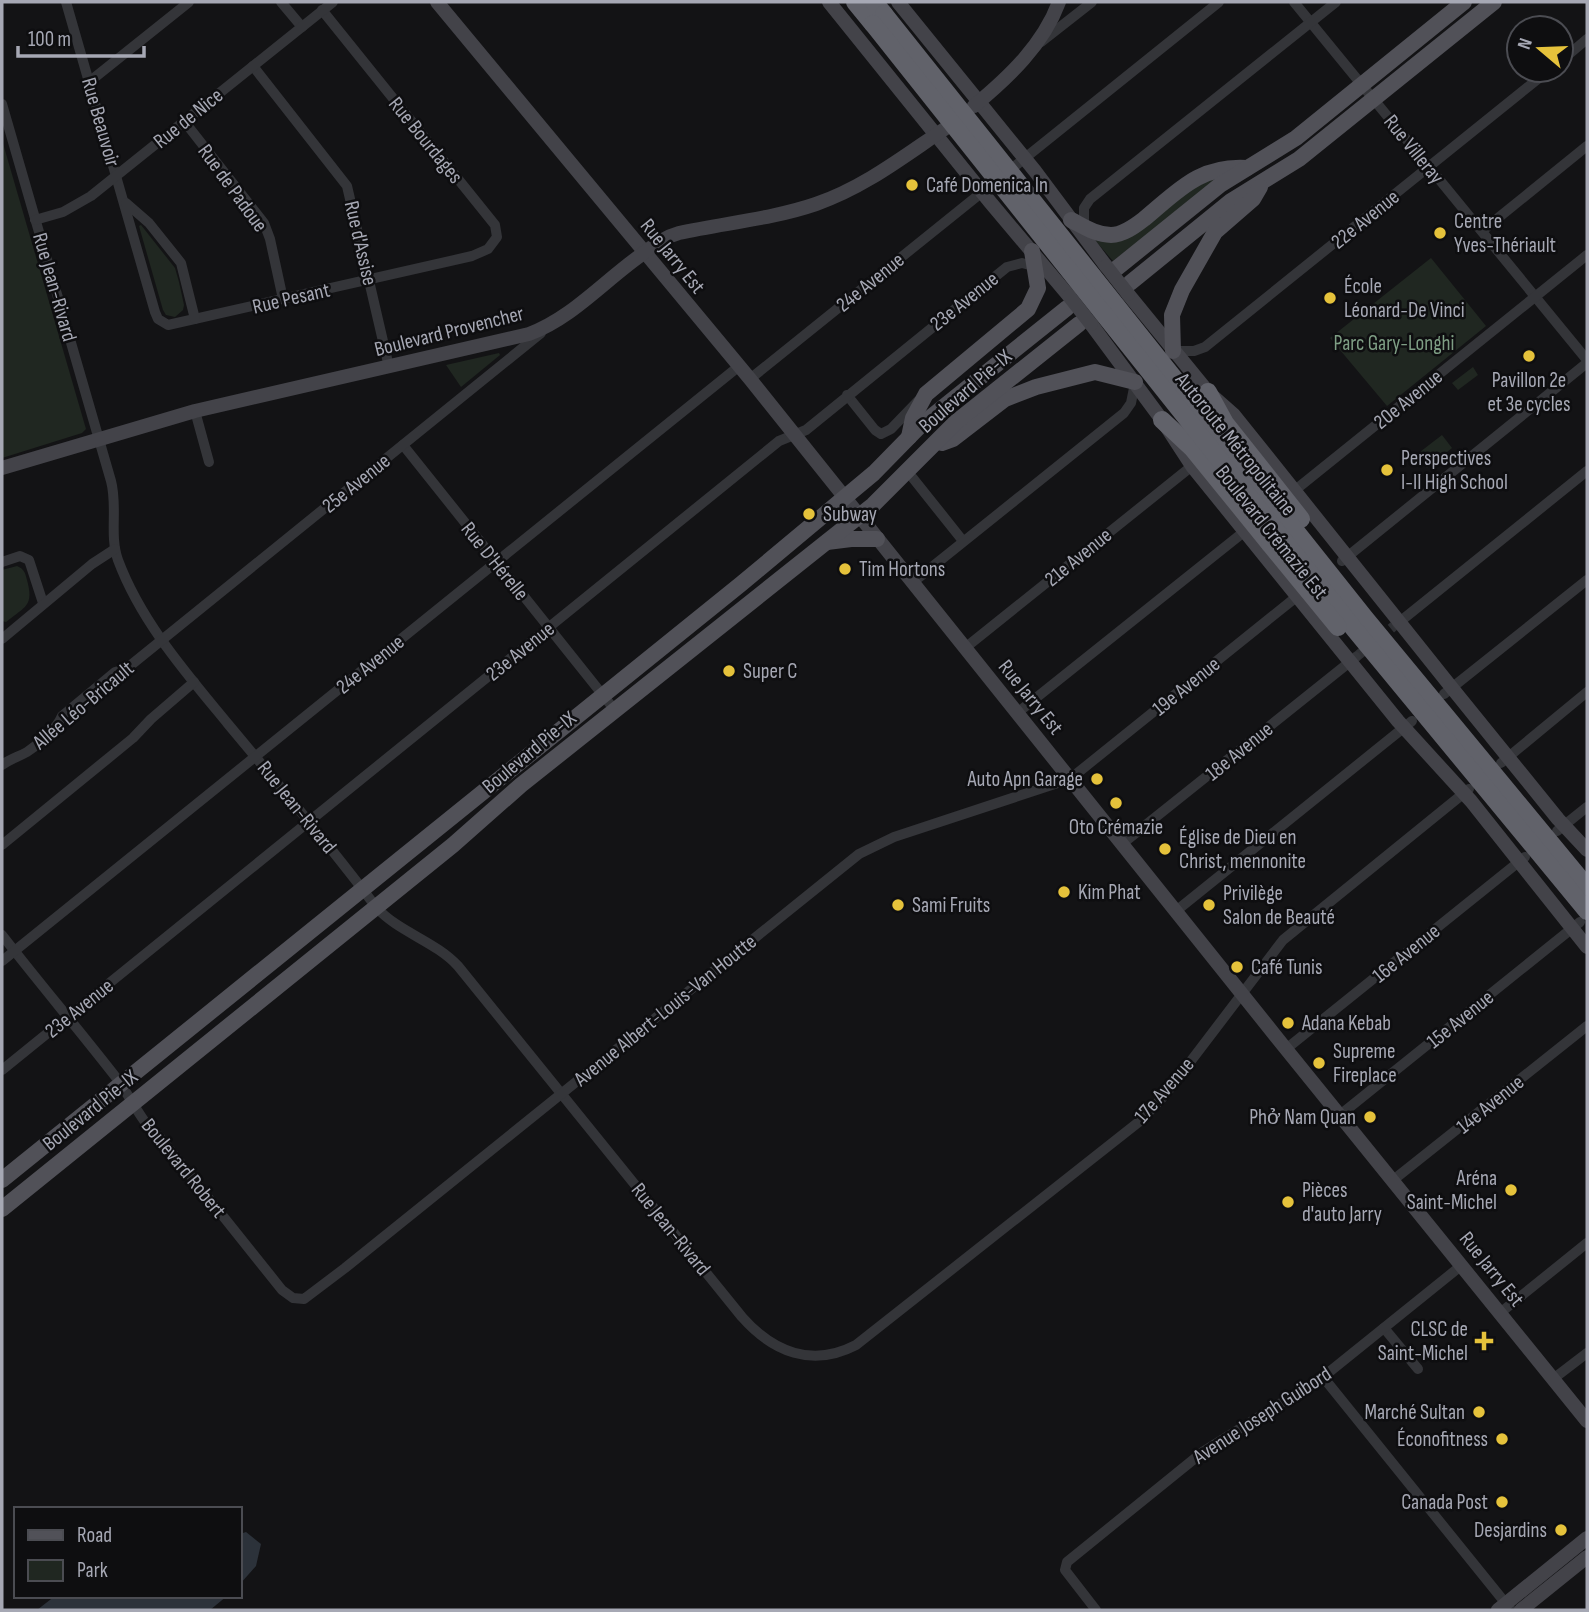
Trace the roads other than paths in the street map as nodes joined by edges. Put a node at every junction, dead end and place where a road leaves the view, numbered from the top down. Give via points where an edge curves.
1 (66, 2) edge
2 (189, 2) edge
3 (282, 2) edge
4 (333, 2) edge
5 (437, 2) edge
6 (829, 2) edge
7 (855, 2) edge
8 (898, 2) edge
9 (1059, 2) edge
10 (1089, 2) edge
11 (1219, 2) edge
12 (1294, 2) edge
13 (1336, 2) edge
14 (1464, 2) edge
15 (1494, 2) edge
16 (322, 10) junction
17 (877, 13) edge
18 (1310, 22) junction
19 (302, 27) junction
20 (1035, 46) junction
21 (253, 66) junction
22 (89, 82) junction
23 (1532, 84) edge
24 (1361, 85) junction
25 (1373, 99) junction
26 (2, 104) edge
27 (975, 105) junction
28 (184, 121) junction
29 (940, 131) junction
30 (1587, 146) edge
31 (1020, 162) junction
32 (1247, 168) junction
33 (1429, 168) junction
34 (117, 175) junction
35 (1265, 179) junction
36 (986, 188) junction
37 (125, 202) junction
38 (36, 220) junction
39 (1080, 229) junction
40 (1482, 231) junction
41 (644, 253) junction
42 (1587, 255) edge
43 (461, 259) joint
44 (1039, 263) junction
45 (1112, 267) junction
46 (370, 280) junction
47 (1129, 288) junction
48 (1535, 297) junction
49 (283, 299) junction
50 (1068, 302) junction
51 (195, 319) junction
52 (162, 323) joint
53 (1085, 324) junction
54 (550, 326) junction
55 (1173, 351) junction
56 (1587, 362) edge
57 (389, 367) junction
58 (738, 367) junction
59 (750, 379) junction
60 (1135, 382) junction
61 (1208, 392) junction
62 (926, 394) junction
63 (847, 396) junction
64 (195, 411) junction
65 (1162, 420) junction
66 (794, 435) junction
67 (909, 437) junction
68 (99, 439) junction
69 (403, 445) junction
70 (933, 446) junction
71 (209, 462) dead end
72 (1192, 466) junction
73 (2, 468) edge
74 (1587, 471) edge
75 (908, 472) junction
76 (1294, 491) junction
77 (845, 498) junction
78 (859, 516) junction
79 (1245, 531) junction
80 (877, 539) junction
81 (963, 541) junction
82 (827, 542) junction
83 (116, 550) junction
84 (1344, 559) junction
85 (2, 562) edge
86 (497, 562) junction
87 (1587, 580) edge
88 (912, 583) junction
89 (1300, 594) junction
90 (43, 603) junction
91 (1396, 624) junction
92 (549, 628) junction
93 (3, 637) edge
94 (162, 639) junction
95 (965, 648) junction
96 (1396, 656) junction
97 (1353, 660) junction
98 (194, 682) junction
99 (1401, 687) junction
100 (1448, 691) junction
101 (1587, 692) edge
102 (603, 695) junction
103 (614, 709) junction
104 (1017, 713) junction
105 (1408, 724) junction
106 (255, 757) junction
107 (1504, 760) junction
108 (2, 765) edge
109 (1070, 779) junction
110 (1467, 791) junction
111 (1587, 807) edge
112 (308, 822) junction
113 (1561, 828) junction
114 (1122, 844) junction
115 (2, 845) edge
116 (1587, 850) edge
117 (1522, 859) junction
118 (1587, 887) edge
119 (363, 889) junction
120 (376, 907) junction
121 (1176, 911) junction
122 (1580, 920) edge
123 (2, 935) edge
124 (1587, 947) edge
125 (14, 951) junction
126 (2, 961) edge
127 (1241, 993) junction
128 (68, 1017) junction
129 (1587, 1026) edge
130 (1286, 1049) junction
131 (2, 1070) edge
132 (121, 1084) junction
133 (562, 1093) junction
134 (132, 1103) junction
135 (1340, 1115) junction
136 (2, 1180) edge
137 (1392, 1181) junction
138 (2, 1209) edge
139 (1587, 1243) edge
140 (1462, 1265) junction
141 (293, 1298) joint
142 (1500, 1313) junction
143 (1384, 1328) junction
144 (1587, 1353) edge
145 (827, 1355) joint
146 (1418, 1370) dead end
147 (1323, 1377) junction
148 (1553, 1379) junction
149 (1587, 1421) edge
150 (1587, 1538) edge
151 (1587, 1557) edge
152 (1505, 1608) edge
153 (1096, 1610) edge
154 (1521, 1610) edge

1 - 22 street, Rue Beauvoir
2 - 22 street
3 - 19 street
4 - 16 street, Rue de Nice
5 - 41 street, Rue Jarry Est
6 - 29 street, Boulevard Crémazie Est
7 - 17 highway, Autoroute Métropolitaine
8 - 27 street, Boulevard Crémazie Est
9 - 20 street
10 - 20 street
11 - 31 street
12 - 18 street, Rue Villeray
13 - 18 street
14 - 24 main road
15 - 25 main road
16 - 19 street, Rue de Nice
16 - 43 street, Rue Bourdages via 495,225 494,244
17 - 96 highway, Autoroute Métropolitaine, bridge
17 - 99 highway, Autoroute Métropolitaine, bridge
18 - 24 street, Rue Villeray
18 - 39 street via 1090,199
19 - 21 street, Rue de Nice
20 - 27 street
21 - 28 street, Rue de Nice
21 - 46 street, Rue d'Assise via 347,186
22 - 34 street, Rue Beauvoir
23 - 33 street, 22e Avenue
24 - 25 street, Rue Villeray
24 - 32 main road via 1285,146
25 - 33 street, Rue Villeray
25 - 35 main road via 1299,159
26 - 38 street, Rue Jean-Rivard
27 - 31 street, Boulevard Crémazie Est
28 - 34 street, Rue de Nice
28 - 49 street, Rue de Padoue via 264,223
29 - 36 street, Boulevard Crémazie Est
29 - 41 street, Boulevard Provencher via 887,170 816,204 679,233
30 - 40 street
31 - 39 street, Boulevard Crémazie Est
32 - 39 main road via 1226,167 1204,174 1122,233
32 - 45 main road
33 - 40 street, Rue Villeray
33 - 55 street, 22e Avenue via 1205,347 1194,352
34 - 37 street, Rue Beauvoir
34 - 38 street, Rue de Nice via 77,205
35 - 47 main road via 1220,209
35 - 55 main road via 1252,199 1217,229 1182,290 1172,315
36 - 44 street, Boulevard Crémazie Est
36 - 59 street, 24e Avenue
37 - 51 street via 181,263
37 - 52 street, Rue Beauvoir
38 - 68 street, Rue Jean-Rivard
39 - 45 street, Boulevard Crémazie Est
40 - 48 street, Rue Villeray
41 - 54 street, Boulevard Provencher
41 - 58 street, Rue Jarry Est
42 - 48 street, 20e Avenue
43 - 46 street, Rue Pesant
44 - 50 street, Boulevard Crémazie Est
44 - 62 main road via 1038,288 1028,309
44 - 63 street, 23e Avenue via 1007,267
45 - 47 street, Boulevard Crémazie Est, bridge
46 - 49 street, Rue Pesant
46 - 57 street, Rue d'Assise
47 - 55 street, Boulevard Crémazie Est
48 - 56 street, Rue Villeray
48 - 76 street, 20e Avenue
49 - 51 street, Rue Pesant
50 - 53 street, Boulevard Crémazie Est, bridge
50 - 67 main road, Boulevard Pie-IX
51 - 52 street, Rue Pesant
53 - 60 street, Boulevard Crémazie Est
53 - 70 main road, Boulevard Pie-IX via 976,405
54 - 57 street, Boulevard Provencher
54 - 69 street, 25e Avenue
55 - 61 street, Boulevard Crémazie Est
56 - 84 street
57 - 64 street, Boulevard Provencher
58 - 59 street, Rue Jarry Est
58 - 86 street, 24e Avenue
59 - 66 street, Rue Jarry Est
60 - 65 street, Boulevard Crémazie Est
60 - 70 main road via 1088,372 1036,387 1005,399 953,439
60 - 81 street via 1124,413
61 - 76 street, Boulevard Crémazie Est via 1234,415
61 - 96 highway, bridge via 1225,423 1364,597
62 - 63 street via 881,434
62 - 67 main road
63 - 66 street, 23e Avenue
64 - 68 street, Boulevard Provencher
64 - 71 street
65 - 72 street, Boulevard Crémazie Est
65 - 99 highway, bridge via 1193,449 1345,635
66 - 77 street, Rue Jarry Est
66 - 92 street, 23e Avenue via 779,441
67 - 77 main road, Boulevard Pie-IX
68 - 73 street, Boulevard Provencher
68 - 83 street, Rue Jean-Rivard via 115,494
69 - 86 street, Rue D'Hérelle
69 - 94 street, 25e Avenue
70 - 75 main road, Boulevard Pie-IX
72 - 79 street, Boulevard Crémazie Est
72 - 95 street, 21e Avenue
74 - 91 street
75 - 78 main road, Boulevard Pie-IX
75 - 81 street
76 - 84 street, Boulevard Crémazie Est
77 - 78 street, Rue Jarry Est
77 - 102 main road, Boulevard Pie-IX
78 - 80 street, Rue Jarry Est
78 - 82 main road, Boulevard Pie-IX
79 - 89 street, Boulevard Crémazie Est
79 - 104 street
80 - 82 main road
80 - 88 street, Rue Jarry Est
81 - 88 street
82 - 103 main road, Boulevard Pie-IX
83 - 90 street
83 - 94 street, Rue Jean-Rivard via 134,593
84 - 91 street, Boulevard Crémazie Est
85 - 90 street via 20,556 29,560
86 - 92 street, Rue D'Hérelle
86 - 106 street, 24e Avenue
87 - 100 street
88 - 95 street, Rue Jarry Est
89 - 97 street, Boulevard Crémazie Est
89 - 109 street, 19e Avenue
90 - 93 street
91 - 100 street, Boulevard Crémazie Est
92 - 102 street, Rue D'Hérelle
92 - 112 street, 23e Avenue
94 - 98 street, Rue Jean-Rivard
94 - 108 street, Allée Léo-Bricault via 62,716 58,725 25,753
95 - 104 street, Rue Jarry Est
96 - 118 highway, Autoroute Métropolitaine, bridge
97 - 105 street, Boulevard Crémazie Est
97 - 114 street, 18e Avenue
98 - 106 street, Rue Jean-Rivard
98 - 115 street
99 - 122 highway, Autoroute Métropolitaine, bridge
100 - 107 street, Boulevard Crémazie Est
101 - 107 street
102 - 103 street, Rue D'Hérelle
102 - 119 main road, Boulevard Pie-IX
103 - 120 main road, Boulevard Pie-IX
104 - 109 street, Rue Jarry Est
105 - 110 street, Boulevard Crémazie Est
105 - 121 street
106 - 112 street, Rue Jean-Rivard
106 - 125 street, 24e Avenue
107 - 113 street, Boulevard Crémazie Est
109 - 114 street, Rue Jarry Est
109 - 133 street, Avenue Albert-Louis-Van Houtte via 894,837 859,854
110 - 117 street, Boulevard Crémazie Est
110 - 127 street, 17e Avenue via 1283,940
111 - 113 street
112 - 119 street, Rue Jean-Rivard
112 - 128 street, 23e Avenue
113 - 116 street, Boulevard Crémazie Est
114 - 121 street, Rue Jarry Est
117 - 122 street, Boulevard Crémazie Est
117 - 130 street, 16e Avenue
119 - 120 street, Rue Jean-Rivard
119 - 132 main road, Boulevard Pie-IX
120 - 133 street, Rue Jean-Rivard via 454,961
120 - 134 main road, Boulevard Pie-IX
121 - 127 street, Rue Jarry Est
122 - 124 street, Boulevard Crémazie Est
122 - 135 street, 15e Avenue
123 - 125 street, Boulevard Robert
125 - 126 street, 24e Avenue
125 - 128 street, Boulevard Robert
127 - 130 street, Rue Jarry Est
127 - 145 street, 17e Avenue via 1165,1096 1140,1121 877,1330 849,1349
128 - 131 street, 23e Avenue
128 - 132 street, Boulevard Robert
129 - 137 street, 14e Avenue
130 - 135 street, Rue Jarry Est
132 - 134 street, Boulevard Robert
132 - 136 main road, Boulevard Pie-IX
133 - 141 street, Avenue Albert-Louis-Van Houtte via 311,1296
133 - 145 street, Rue Jean-Rivard via 753,1329 787,1351
134 - 138 main road, Boulevard Pie-IX
134 - 141 street, Boulevard Robert via 151,1132
135 - 137 street, Rue Jarry Est
137 - 140 street, Rue Jarry Est
139 - 142 street
140 - 142 street, Rue Jarry Est
140 - 143 street, Avenue Joseph Guibord
142 - 148 street, Rue Jarry Est
143 - 146 street
143 - 147 street, Avenue Joseph Guibord
144 - 148 street
147 - 152 street
147 - 153 street, Avenue Joseph Guibord via 1204,1451 1064,1565
148 - 149 street, Rue Jarry Est
150 - 152 street
151 - 154 street

